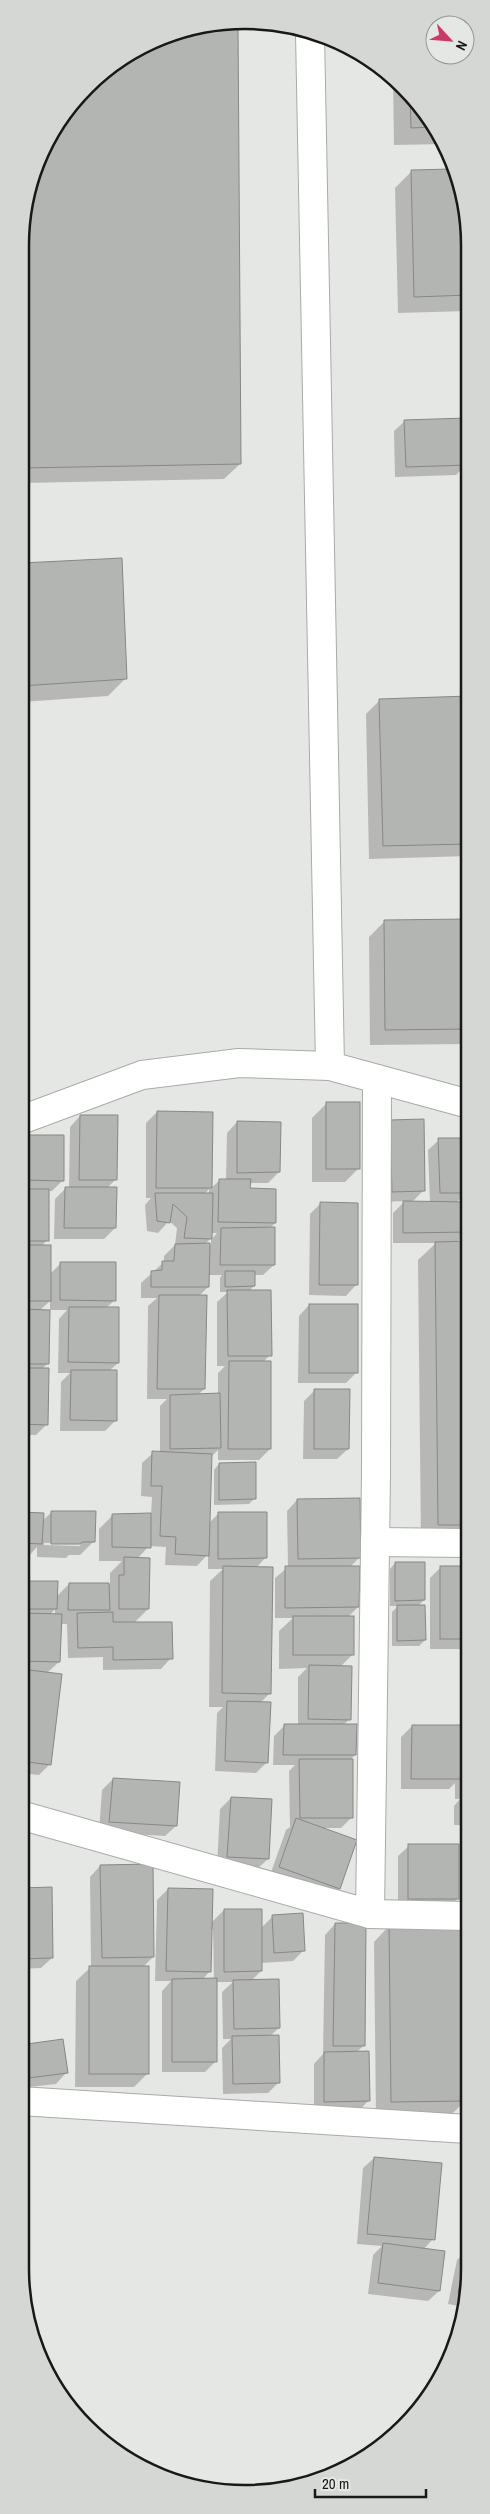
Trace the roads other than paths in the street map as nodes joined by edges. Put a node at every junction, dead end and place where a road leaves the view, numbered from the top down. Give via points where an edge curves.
1 (310, 39) edge
2 (330, 1066) junction
3 (377, 1079) junction
4 (461, 1102) edge
5 (29, 1117) edge
6 (375, 1542) junction
7 (461, 1543) edge
8 (29, 1818) edge
9 (370, 1914) junction
10 (461, 1916) edge
11 (29, 2102) edge
12 (461, 2129) edge

1 - 2 street
2 - 3 street
2 - 5 street via 239,1064 142,1075
3 - 4 street
3 - 6 street
6 - 7 street
6 - 9 street
8 - 9 street
9 - 10 street
11 - 12 street

